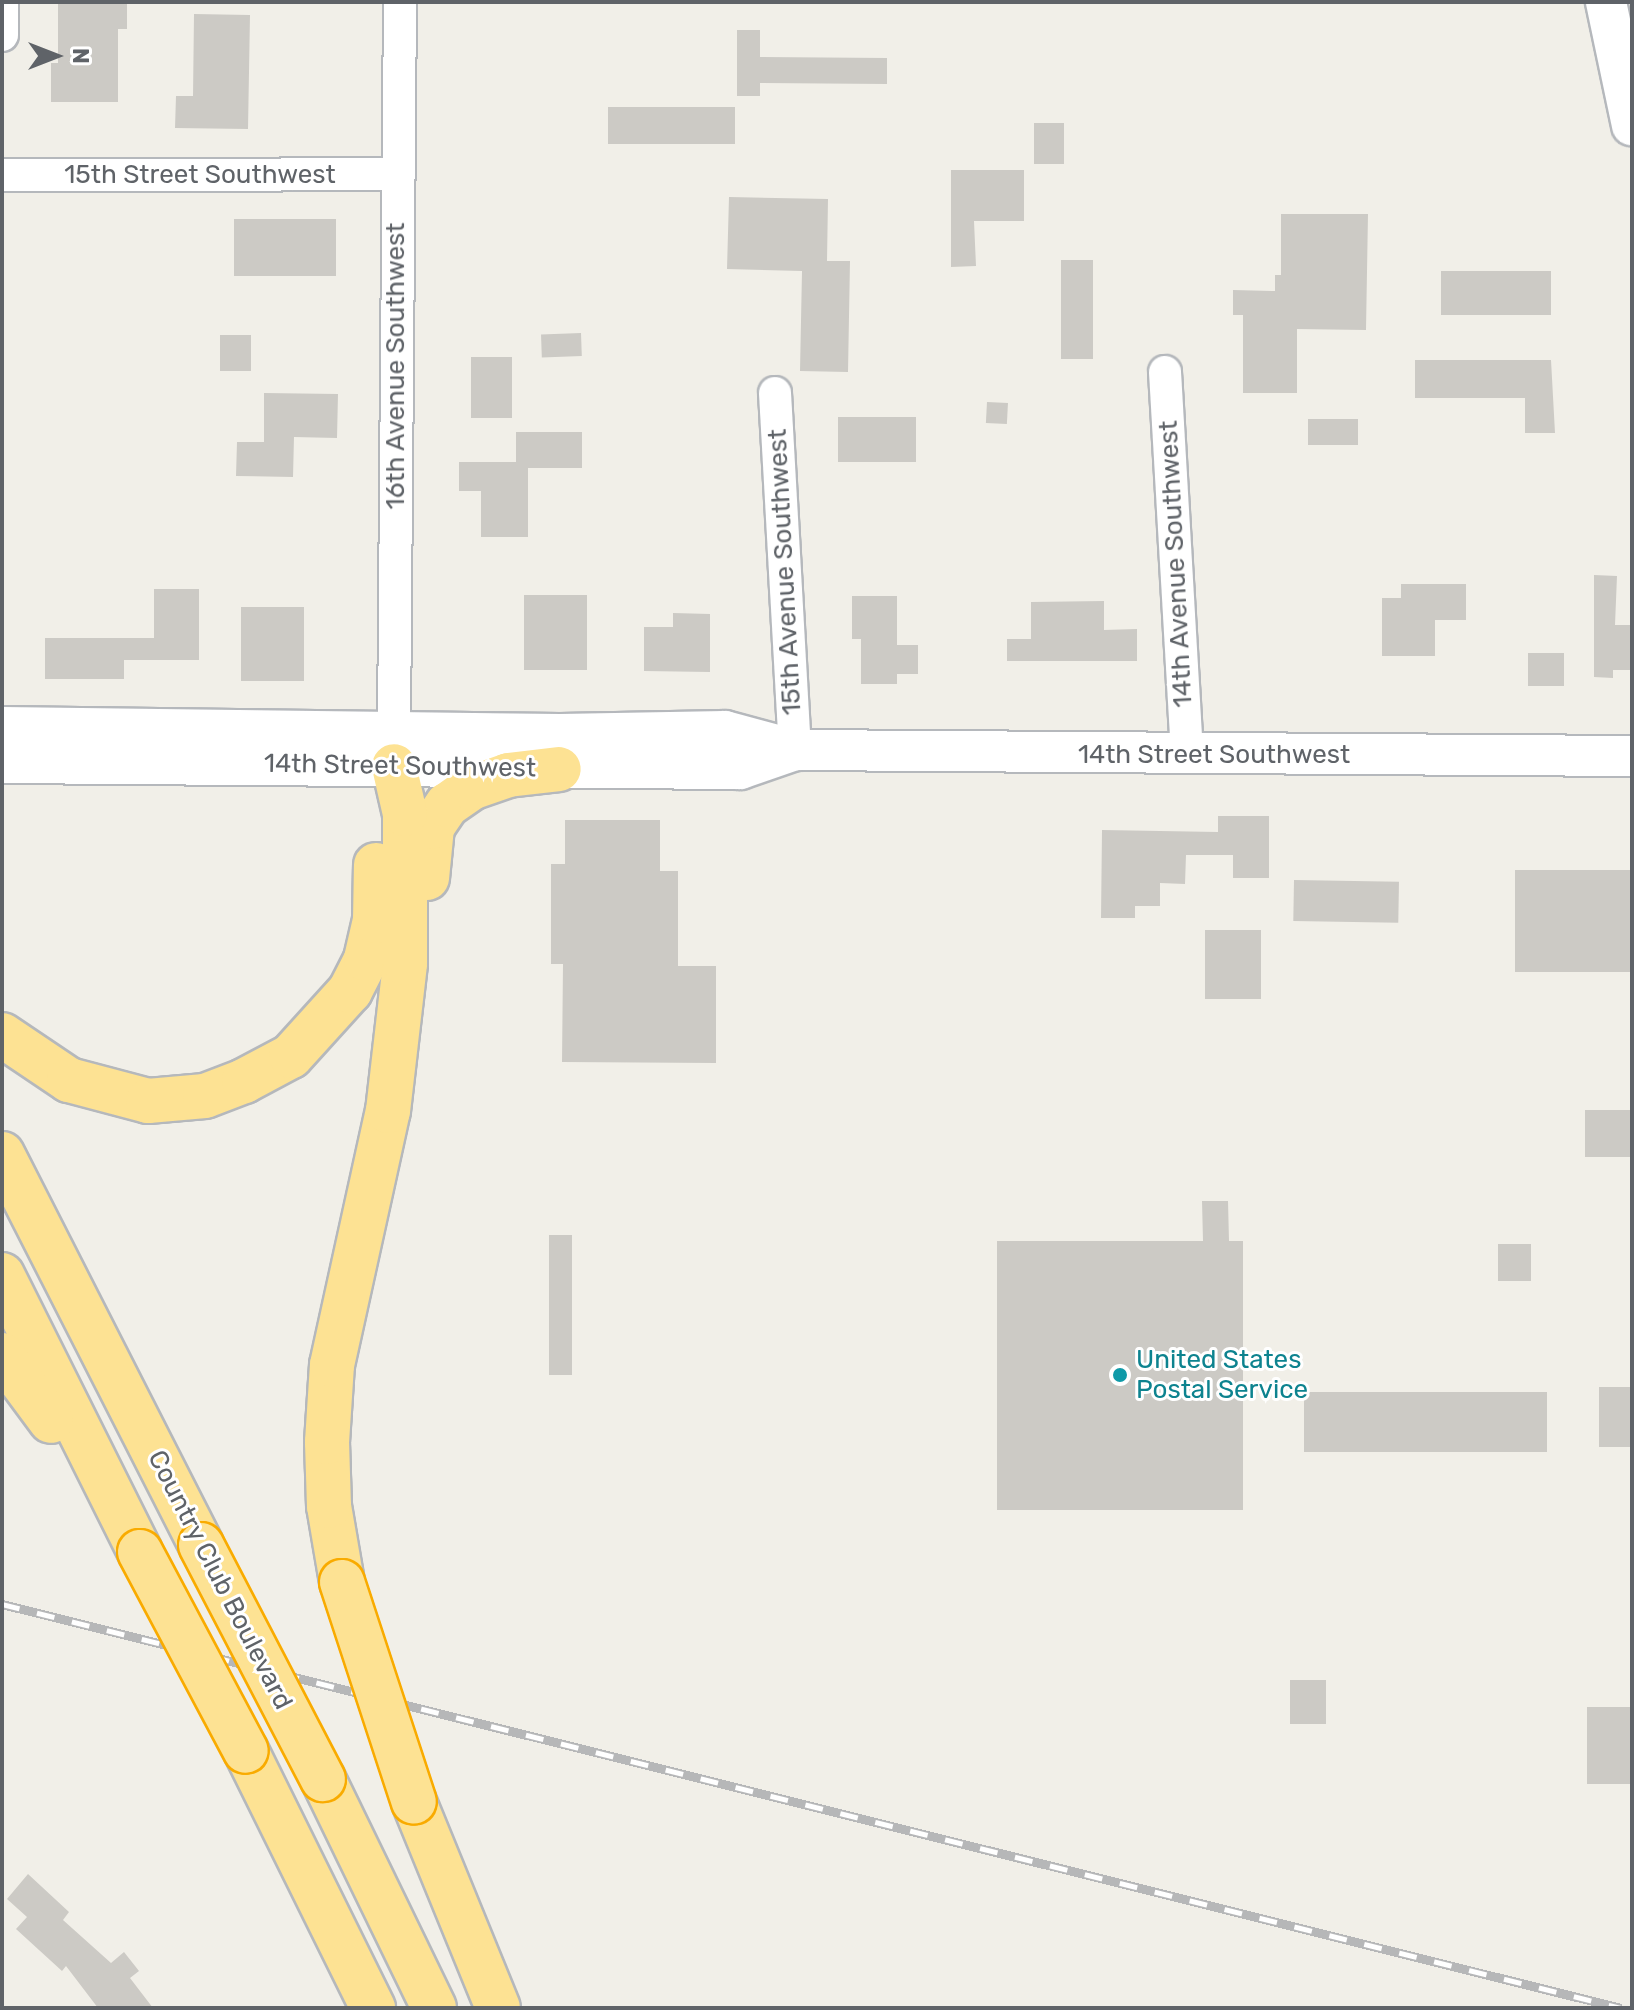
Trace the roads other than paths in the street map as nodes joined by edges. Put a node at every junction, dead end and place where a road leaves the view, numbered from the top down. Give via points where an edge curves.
1 (2, 2) edge
2 (400, 2) edge
3 (1606, 2) edge
4 (2, 35) edge
5 (1625, 41) edge
6 (1632, 125) edge
7 (398, 174) junction
8 (2, 175) edge
9 (1165, 372) dead end
10 (775, 393) dead end
11 (2, 727) edge
12 (394, 748) junction
13 (795, 750) junction
14 (1187, 756) junction
15 (1632, 756) edge
16 (2, 763) edge
17 (559, 769) junction
18 (398, 1025) junction
19 (2, 1035) edge
20 (2, 1154) edge
21 (2, 1275) edge
22 (2, 1355) edge
23 (140, 1552) junction
24 (373, 2008) edge
25 (434, 2008) edge
26 (498, 2008) edge

1 - 4 street
2 - 7 street, 16th Avenue Southwest
3 - 5 street
5 - 6 street
7 - 8 street, 15th Street Southwest
7 - 12 street, 16th Avenue Southwest
9 - 14 street, 14th Avenue Southwest
10 - 13 street, 15th Avenue Southwest
11 - 12 street, 14th Street Southwest
12 - 13 street, 14th Street Southwest via 725,731
12 - 16 street, 14th Street Southwest
12 - 17 street, 14th Street Southwest
12 - 18 highway via 405,814 405,963
12 - 19 highway via 376,814 375,921 366,959 350,991 291,1056 205,1096 148,1101 69,1080
13 - 14 street, 14th Street Southwest
13 - 17 street, 14th Street Southwest via 740,769
14 - 15 street, 14th Street Southwest
17 - 18 highway via 508,775 471,788 447,805 432,827 418,958
18 - 26 highway, bridge via 388,1111 332,1365 329,1506 342,1582 414,1802
20 - 25 highway, Country Club Boulevard, bridge via 323,1779
21 - 23 highway
22 - 23 highway
23 - 24 highway, bridge

